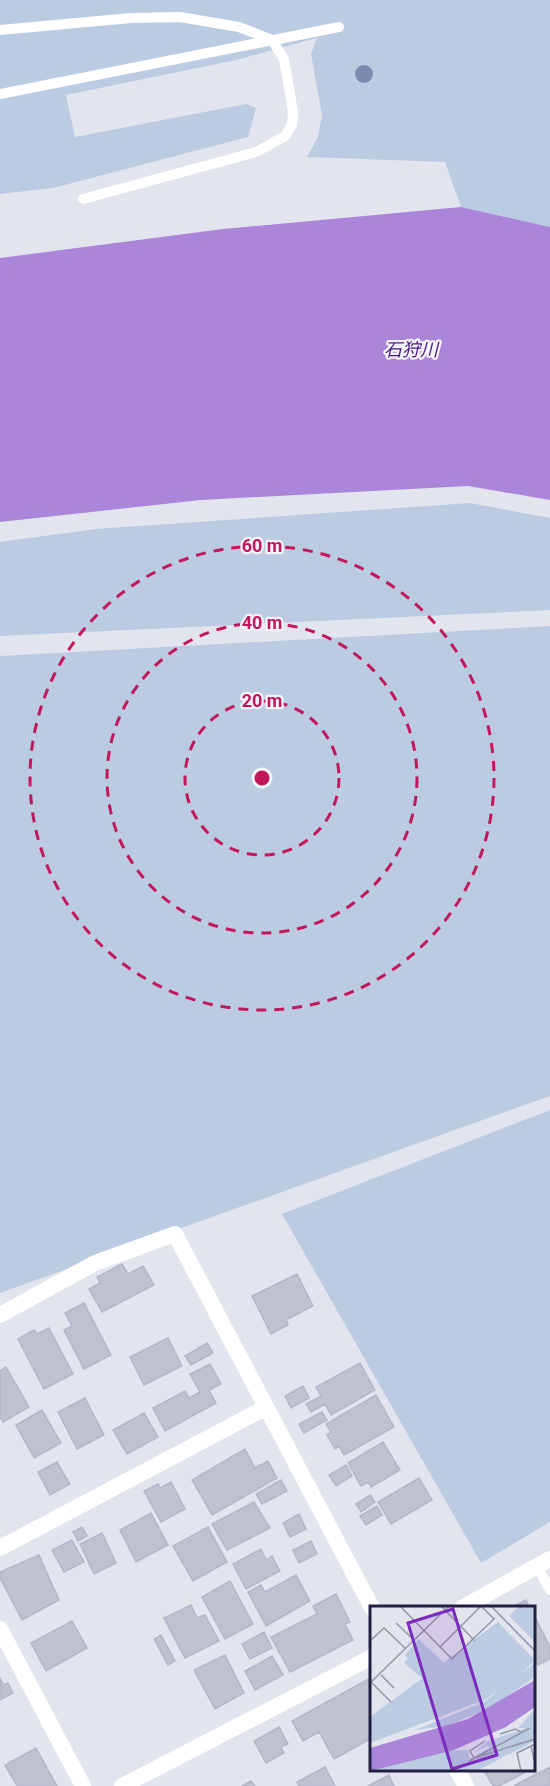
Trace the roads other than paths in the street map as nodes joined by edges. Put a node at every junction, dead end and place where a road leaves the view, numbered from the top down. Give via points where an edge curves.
1 (339, 27) dead end
2 (0, 30) edge
3 (272, 40) junction
4 (0, 94) edge
5 (83, 200) dead end
6 (0, 1315) edge
7 (265, 1408) junction
8 (0, 1548) edge
9 (544, 1562) edge
10 (550, 1590) edge
11 (371, 1606) edge
12 (466, 1606) edge
13 (0, 1629) edge
14 (370, 1658) edge
15 (458, 1771) edge
16 (83, 1786) edge
17 (122, 1786) edge
18 (466, 1786) edge

1 - 3 lane
2 - 3 lane via 180,17 239,27
3 - 4 lane
3 - 5 lane via 284,58 293,112 292,125 285,136 256,152
6 - 7 street via 95,1263 175,1234
7 - 8 street
7 - 11 street
9 - 10 lane
9 - 12 street
13 - 16 street
14 - 17 street
15 - 18 street

